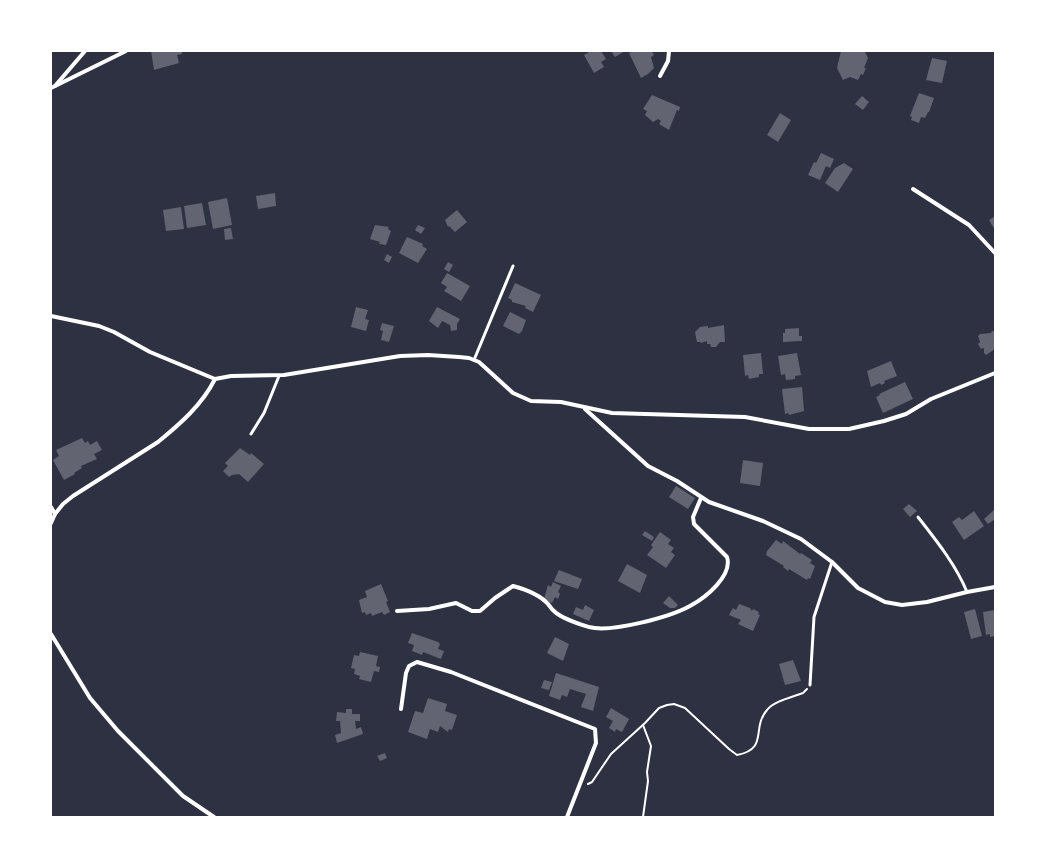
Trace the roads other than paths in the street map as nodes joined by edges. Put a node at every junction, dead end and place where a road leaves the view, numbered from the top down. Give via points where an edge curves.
1 (85, 51) edge
2 (126, 51) edge
3 (669, 51) edge
4 (660, 76) dead end
5 (53, 87) edge
6 (913, 189) dead end
7 (995, 253) edge
8 (513, 266) dead end
9 (51, 316) edge
10 (474, 360) junction
11 (995, 373) edge
12 (279, 376) junction
13 (214, 379) junction
14 (585, 408) junction
15 (251, 434) dead end
16 (701, 498) junction
17 (51, 506) edge
18 (55, 514) junction
19 (918, 517) dead end
20 (51, 524) edge
21 (832, 562) junction
22 (995, 587) edge
23 (967, 592) junction
24 (397, 611) dead end
25 (51, 634) edge
26 (810, 685) road end
27 (401, 709) dead end
28 (214, 817) edge
29 (568, 817) edge

1 - 5 street
2 - 5 street
3 - 4 street via 668,61
6 - 7 street via 969,225
8 - 10 lane
9 - 13 street via 99,326 150,352
10 - 12 street via 459,356 400,356
10 - 14 street via 488,368 513,393 531,401 561,402
11 - 14 street via 931,399 906,414 849,429 809,429 746,417 612,413
12 - 13 street via 231,376
12 - 15 lane via 264,413
13 - 18 street via 202,400 168,434 73,496
14 - 16 street via 648,466 677,481
16 - 21 street via 782,529 801,539
16 - 24 street via 693,517 694,524 727,557 729,564 726,574 714,588 690,606 672,613 627,626 591,628 554,612 548,603 513,586 480,611 472,611 456,603 428,609
17 - 18 street
18 - 20 street
19 - 23 lane via 963,582
21 - 23 street via 858,588 885,602 902,605 927,602
21 - 26 lane via 814,617
22 - 23 street
25 - 28 street via 90,698 118,731 182,796
27 - 29 street via 406,673 409,666 417,662 451,672 591,727 596,732 596,743

